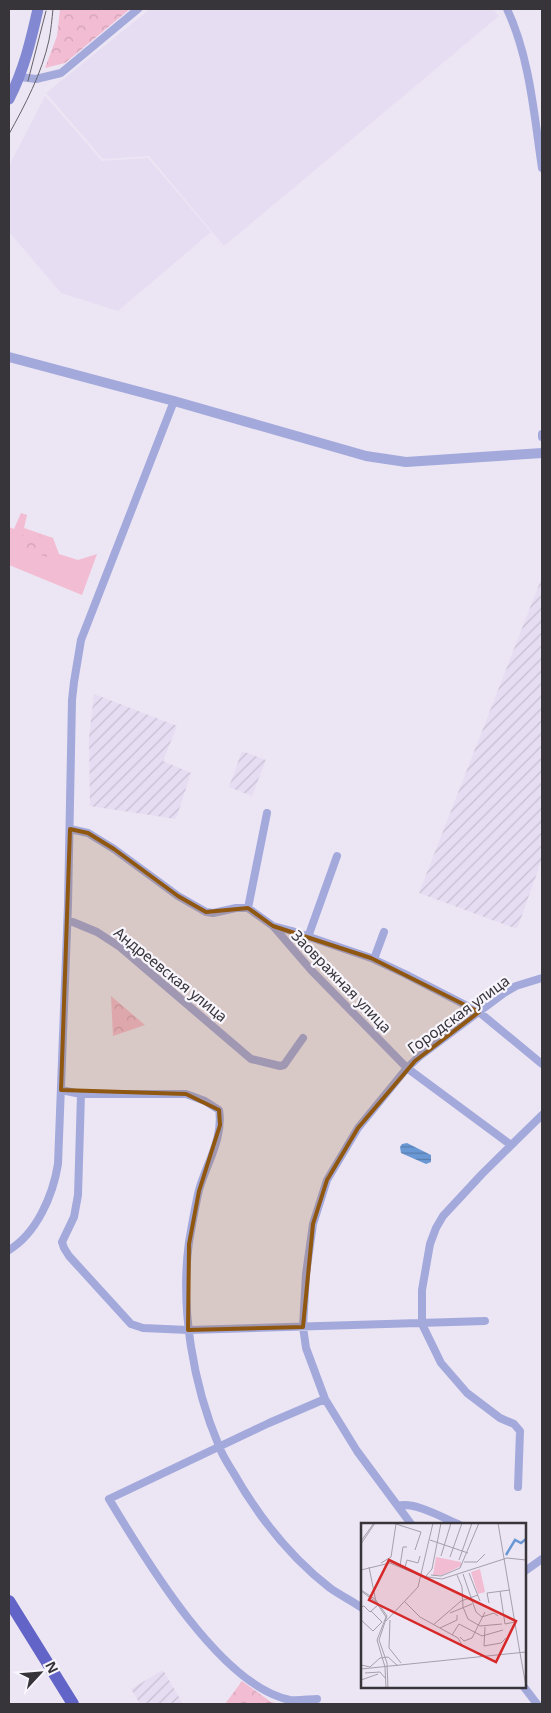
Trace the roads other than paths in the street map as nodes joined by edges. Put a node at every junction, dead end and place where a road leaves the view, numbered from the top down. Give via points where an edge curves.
1 (38, 9) edge
2 (138, 9) edge
3 (507, 9) edge
4 (20, 77) junction
5 (9, 98) edge
6 (541, 150) edge
7 (542, 168) edge
8 (9, 357) edge
9 (174, 401) junction
10 (542, 453) edge
11 (266, 813) dead end
12 (70, 828) junction
13 (337, 856) dead end
14 (248, 908) junction
15 (68, 920) junction
16 (273, 926) junction
17 (384, 932) dead end
18 (308, 937) junction
19 (377, 961) junction
20 (542, 978) edge
21 (479, 1012) junction
22 (303, 1038) dead end
23 (542, 1064) edge
24 (407, 1068) junction
25 (61, 1090) junction
26 (82, 1094) junction
27 (542, 1115) edge
28 (511, 1145) junction
29 (9, 1250) edge
30 (485, 1322) dead end
31 (422, 1324) junction
32 (303, 1327) junction
33 (188, 1330) junction
34 (325, 1400) junction
35 (219, 1448) junction
36 (518, 1487) dead end
37 (398, 1506) junction
38 (410, 1523) edge
39 (456, 1523) edge
40 (542, 1559) edge
41 (526, 1570) edge
42 (9, 1601) edge
43 (361, 1607) edge
44 (525, 1688) edge
45 (317, 1699) dead end
46 (73, 1704) edge
47 (537, 1704) edge

1 - 4 main road
2 - 4 street via 61,73 36,79
3 - 6 street via 524,55
4 - 5 main road
6 - 7 street
8 - 9 street
9 - 10 street via 366,456 406,462
9 - 12 street via 81,640 72,700
11 - 14 street
12 - 14 street via 88,833 114,849 178,896 206,912
12 - 15 street
13 - 18 street
14 - 16 street
15 - 22 street, Андреевская улица via 97,932 120,947 251,1059 284,1065
15 - 25 street
16 - 18 street
16 - 24 street, Заовражная улица via 311,970
17 - 19 street
18 - 19 street
19 - 21 street
20 - 21 street, Городская улица via 516,986
21 - 23 street
21 - 24 street, Городская улица
24 - 28 street, Заовражная улица
24 - 32 street, Городская улица via 358,1128 327,1180 313,1224
25 - 26 street
25 - 29 street via 60,1151 54,1183 40,1217
26 - 33 street via 78,1195 74,1217 62,1242 64,1248 131,1324 143,1328
26 - 33 street via 186,1094 219,1110 219,1132 199,1191 189,1244
27 - 28 street
28 - 31 street via 450,1207 436,1228 425,1267
30 - 31 street
31 - 32 street
31 - 36 street via 441,1363 454,1379 493,1414 514,1424 520,1431
32 - 33 street
32 - 34 street, Городская улица via 309,1357
33 - 35 street via 209,1422
34 - 35 street
34 - 37 street, Городская улица via 357,1451
35 - 43 street via 256,1509 281,1540 331,1588
35 - 45 street via 109,1499 162,1584 233,1666 277,1696 294,1700
37 - 38 street, Городская улица
37 - 39 street via 412,1505
40 - 41 street
42 - 46 highway
44 - 47 street

